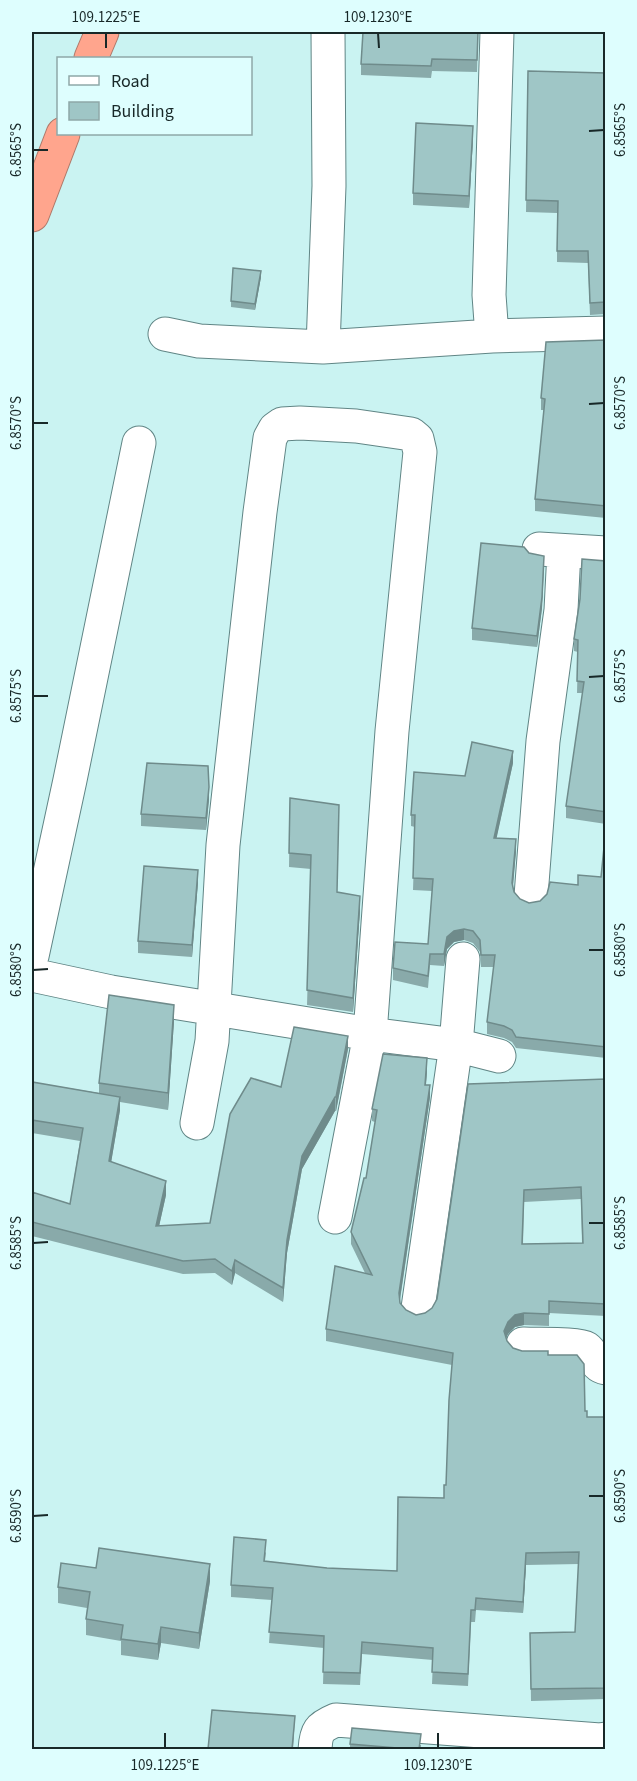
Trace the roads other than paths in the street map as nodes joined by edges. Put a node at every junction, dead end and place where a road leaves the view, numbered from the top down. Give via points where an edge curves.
1 (102, 32) edge
2 (328, 32) edge
3 (497, 32) edge
4 (91, 57) edge
5 (63, 135) edge
6 (32, 215) edge
7 (606, 333) edge
8 (165, 334) dead end
9 (492, 336) junction
10 (323, 346) junction
11 (140, 442) dead end
12 (606, 553) edge
13 (531, 896) dead end
14 (32, 956) edge
15 (463, 959) dead end
16 (32, 975) edge
17 (214, 1007) junction
18 (370, 1034) junction
19 (456, 1045) junction
20 (499, 1056) dead end
21 (196, 1123) dead end
22 (335, 1217) dead end
23 (418, 1308) dead end
24 (523, 1344) dead end
25 (606, 1368) edge
26 (606, 1739) edge
27 (315, 1749) edge

1 - 4 highway
2 - 10 street via 329,186
3 - 9 street via 489,295
5 - 6 highway
7 - 9 street
8 - 10 street via 199,341
9 - 10 street
11 - 14 street
12 - 13 street via 551,550 561,610 543,741
15 - 19 street
16 - 17 street via 111,992
17 - 18 street
17 - 18 street via 223,845 270,438 282,424 300,423 401,432 417,439 420,452 392,731
17 - 21 street via 209,1063
18 - 19 street
18 - 22 street
19 - 20 street
19 - 23 street
24 - 25 street via 580,1346 590,1352 601,1368
26 - 27 street via 336,1720 323,1725 316,1735

